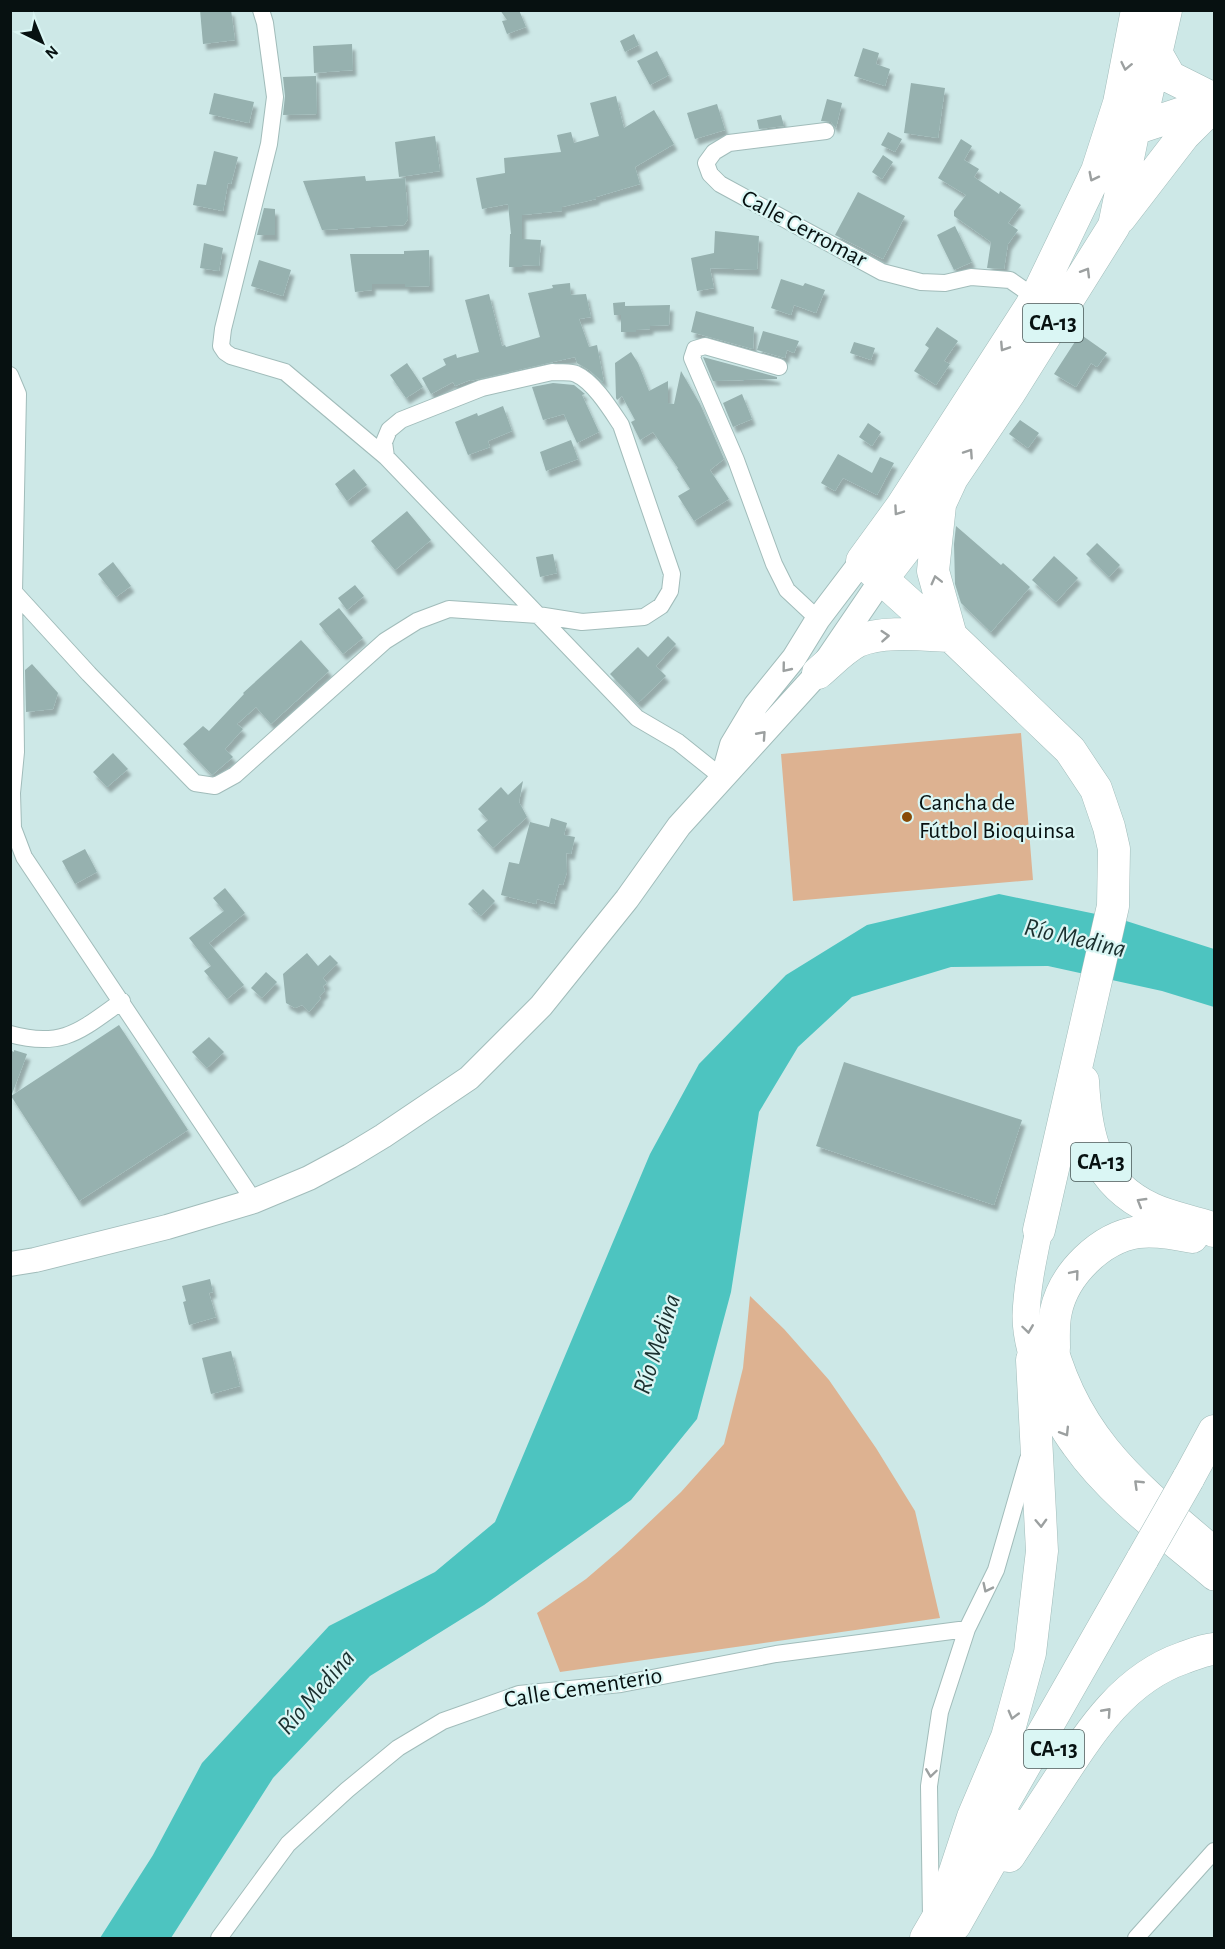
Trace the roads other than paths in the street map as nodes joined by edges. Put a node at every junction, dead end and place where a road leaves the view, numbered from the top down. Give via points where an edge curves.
1 (261, 10) edge
2 (1137, 10) edge
3 (1166, 10) edge
4 (1157, 54) junction
5 (1215, 102) edge
6 (1124, 126) junction
7 (826, 131) dead end
8 (1184, 135) junction
9 (1114, 226) junction
10 (1036, 298) junction
11 (779, 366) dead end
12 (10, 375) edge
13 (386, 457) junction
14 (940, 504) junction
15 (872, 570) junction
16 (12, 591) edge
17 (538, 615) junction
18 (818, 619) junction
19 (951, 636) junction
20 (818, 673) junction
21 (723, 778) junction
22 (11, 793) edge
23 (122, 1002) junction
24 (1088, 1017) junction
25 (10, 1034) edge
26 (254, 1201) junction
27 (1039, 1230) joint
28 (1215, 1231) edge
29 (1215, 1250) edge
30 (10, 1264) edge
31 (1043, 1354) junction
32 (1215, 1431) edge
33 (1036, 1432) junction
34 (1201, 1477) edge
35 (1215, 1550) edge
36 (1215, 1577) edge
37 (967, 1629) junction
38 (1215, 1649) edge
39 (1215, 1851) edge
40 (940, 1929) edge
41 (1141, 1936) edge
42 (219, 1938) edge

1 - 13 street via 275,97 268,144 221,346 231,356 285,372
2 -> 6 highway, CA-13 via 1119,103
3 - 4 highway, CA-13
4 - 5 highway via 1170,77
4 - 6 highway, CA-13 via 1144,107
5 - 6 highway
5 - 8 highway
6 - 8 highway via 1146,141
6 - 9 highway, CA-13
6 -> 10 highway, CA-13 via 1097,171
7 - 10 street, Calle Cerromar via 729,143 714,152 706,164 720,184 882,272 929,282 971,277 1010,280
8 - 9 highway
14 -> 9 highway, CA-13 via 952,478
10 -> 15 highway, CA-13 via 902,506
11 - 18 street via 705,346 695,349 692,358 740,469 774,564 787,590
12 - 16 street via 18,394
13 - 17 street
13 - 17 street via 384,442 389,430 401,420 482,388 552,372 574,373 584,379 621,425 672,574 670,591 661,606 644,617 582,622
14 - 15 highway, CA-13
19 -> 14 highway via 933,571
15 - 18 main road
15 - 19 highway, CA-13
15 - 20 main road
16 - 17 street via 195,783 215,786 235,775 385,641 417,621 449,609
16 - 22 street via 16,752
17 - 21 street via 637,718 678,742
18 -> 21 main road via 732,745
20 -> 19 highway via 844,650 869,637
19 - 24 highway, CA-13 via 1070,750 1096,789 1114,849 1113,906
21 -> 20 main road
21 - 26 main road via 679,826 627,899 541,1006 469,1078 350,1156
22 - 23 street via 13,828 24,857
23 - 25 street via 63,1037 44,1041
23 - 26 street
24 - 27 highway, CA-13
28 -> 24 highway, CA-13 via 1152,1209 1127,1194 1107,1173 1092,1147 1085,1113 1083,1078
26 - 30 main road via 167,1227
27 - 31 main road via 1046,1311
31 -> 29 highway via 1066,1283 1086,1259 1110,1242 1136,1233 1164,1231 1192,1237
31 - 33 highway
35 -> 31 main road via 1128,1474 1104,1446 1066,1381
31 -> 36 main road via 1052,1410 1075,1448 1140,1515
32 - 34 highway
33 -> 37 street via 996,1570
33 -> 40 highway via 1042,1551 1030,1653 1007,1737 973,1817
34 - 40 highway, CA-13
37 -> 40 street via 940,1712 929,1786
37 - 42 street, Calle Cementerio via 776,1654 621,1684 519,1694 443,1721 398,1748 288,1844
40 -> 38 highway via 1002,1866 1107,1711 1137,1682 1169,1662
39 - 41 street

